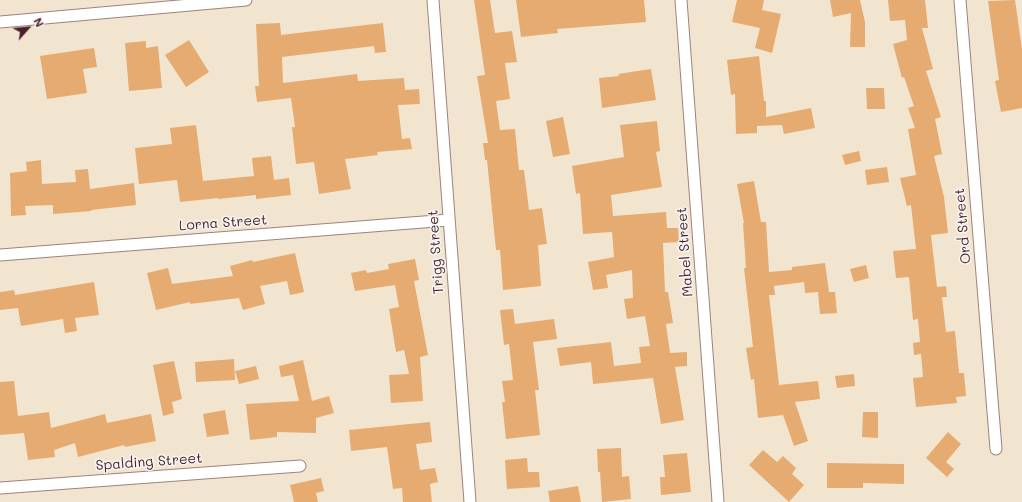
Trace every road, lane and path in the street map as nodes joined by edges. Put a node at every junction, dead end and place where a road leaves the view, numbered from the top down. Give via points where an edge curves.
1 (246, 0) edge
2 (433, 0) edge
3 (681, 0) edge
4 (960, 0) edge
5 (0, 22) edge
6 (449, 220) junction
7 (0, 255) edge
8 (996, 449) dead end
9 (300, 466) dead end
10 (0, 488) edge
11 (470, 502) edge
12 (718, 502) edge

1 - 5 street
2 - 6 street, Trigg Street
3 - 12 street, Mabel Street
4 - 8 street, Ord Street
6 - 7 street, Lorna Street
6 - 11 street, Trigg Street
9 - 10 street, Spalding Street

